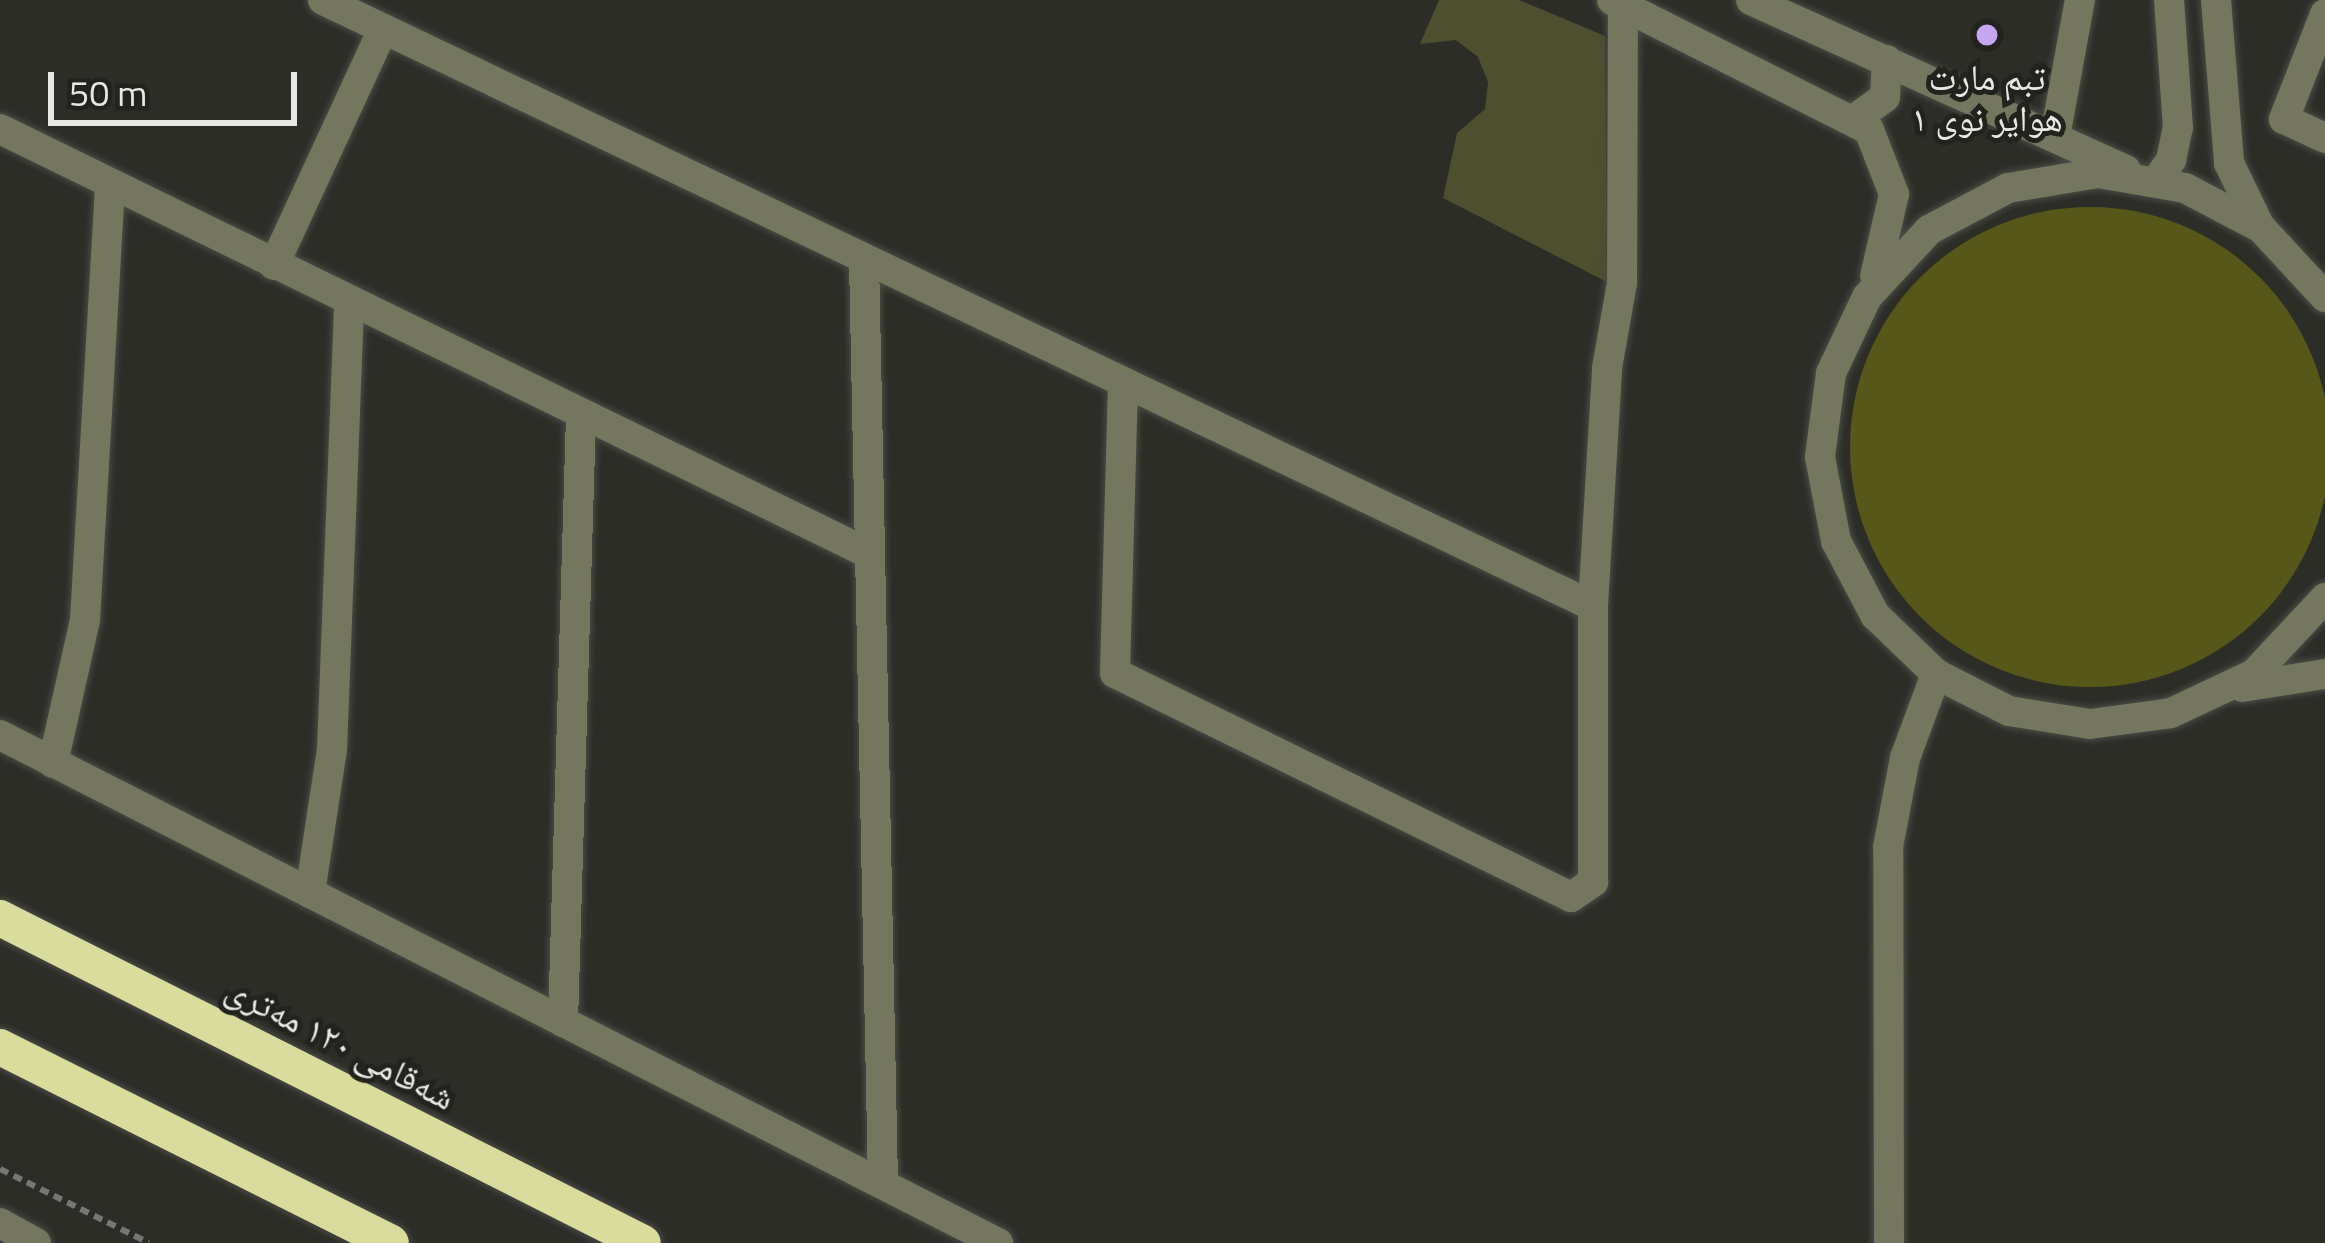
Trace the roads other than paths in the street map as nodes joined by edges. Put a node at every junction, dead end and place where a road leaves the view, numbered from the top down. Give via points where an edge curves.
1 (323, 0) edge
2 (1751, 0) edge
3 (2080, 0) edge
4 (2169, 0) edge
5 (2216, 0) edge
6 (1617, 3) edge
7 (2325, 14) edge
8 (383, 29) junction
9 (1887, 60) junction
10 (1855, 119) junction
11 (0, 130) edge
12 (2056, 137) junction
13 (2325, 138) edge
14 (2149, 179) junction
15 (110, 185) junction
16 (2261, 228) junction
17 (863, 260) junction
18 (274, 265) junction
19 (2324, 293) edge
20 (1867, 297) junction
21 (349, 301) junction
22 (1124, 385) junction
23 (581, 414) junction
24 (870, 554) junction
25 (2325, 598) edge
26 (1593, 606) junction
27 (1936, 674) junction
28 (2325, 674) edge
29 (2214, 697) junction
30 (0, 735) edge
31 (53, 763) junction
32 (310, 893) junction
33 (0, 918) edge
34 (563, 1022) junction
35 (0, 1047) edge
36 (883, 1184) junction
37 (0, 1222) edge
38 (36, 1243) edge
39 (391, 1243) edge
40 (644, 1243) edge
41 (998, 1243) edge
42 (1889, 1243) edge

1 - 8 street
2 - 9 street
3 - 12 street
4 - 14 street via 2178,128
5 - 16 street via 2229,163
6 - 10 street
6 - 26 street via 1622,283 1607,368
7 - 13 street via 2284,119
8 - 17 street
8 - 18 street
9 - 10 street via 1885,97
9 - 12 street
10 - 20 street via 1879,145 1894,194 1892,228
11 - 15 street
12 - 14 street
14 - 16 street
14 - 20 street via 2053,177 1988,197 1929,230
15 - 18 street
15 - 31 street via 85,620
16 - 19 street
17 - 22 street
17 - 24 street
18 - 21 street
20 - 27 street via 1846,334 1822,415 1825,500 1836,541 1876,616
21 - 23 street
21 - 32 street via 332,750
22 - 26 street
22 - 26 street via 1114,673 1571,897 1593,882
23 - 24 street
23 - 34 street
24 - 36 street
25 - 29 street via 2289,643
27 - 29 street via 2009,711 2069,722 2131,722
27 - 42 street via 1905,758 1888,847
28 - 29 street via 2273,677
30 - 31 street
31 - 32 street
32 - 34 street
33 - 40 highway, شەقامی ١٢٠ مەتری
34 - 36 street
35 - 39 highway
36 - 41 street
37 - 38 street

